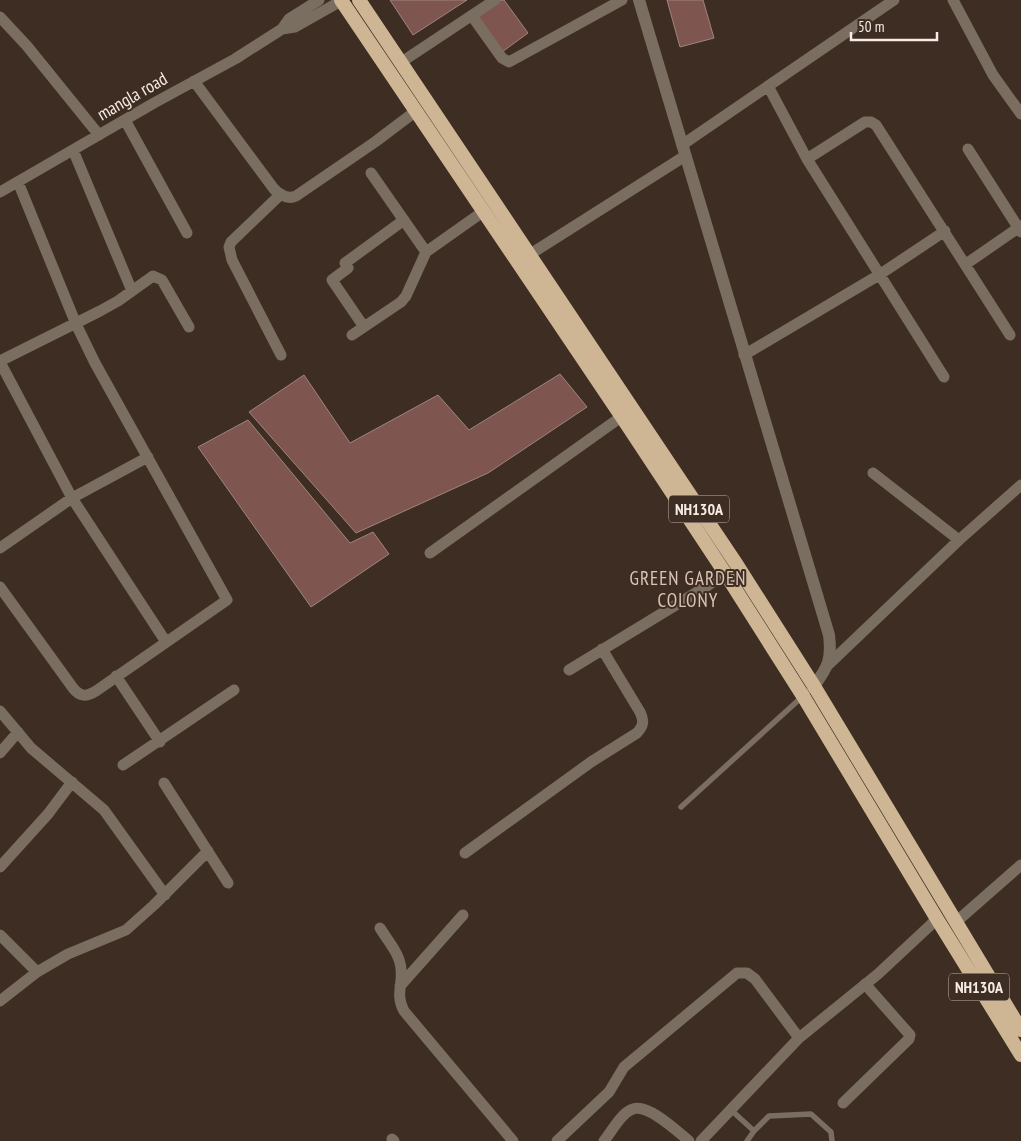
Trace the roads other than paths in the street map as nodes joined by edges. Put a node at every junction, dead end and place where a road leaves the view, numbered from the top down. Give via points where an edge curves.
1 (319, 0) edge
2 (359, 0) edge
3 (495, 0) edge
4 (622, 0) edge
5 (639, 0) edge
6 (894, 0) edge
7 (953, 0) edge
8 (341, 1) edge
9 (472, 16) junction
10 (0, 17) edge
11 (282, 29) junction
12 (400, 63) junction
13 (194, 81) junction
14 (768, 86) junction
15 (416, 110) junction
16 (1021, 114) edge
17 (125, 120) junction
18 (98, 135) junction
19 (968, 149) dead end
20 (73, 150) junction
21 (683, 151) junction
22 (806, 159) junction
23 (372, 173) dead end
24 (18, 182) junction
25 (0, 192) edge
26 (280, 194) junction
27 (502, 212) junction
28 (487, 216) junction
29 (404, 220) junction
30 (1020, 229) edge
31 (945, 231) junction
32 (187, 233) dead end
33 (426, 252) junction
34 (529, 255) junction
35 (966, 264) junction
36 (879, 275) junction
37 (132, 291) junction
38 (76, 324) junction
39 (188, 327) dead end
40 (364, 327) junction
41 (352, 335) dead end
42 (1010, 335) dead end
43 (280, 354) dead end
44 (744, 355) junction
45 (0, 361) edge
46 (944, 377) dead end
47 (627, 413) junction
48 (148, 457) junction
49 (873, 473) dead end
50 (1021, 485) edge
51 (72, 498) junction
52 (959, 540) junction
53 (0, 548) edge
54 (430, 554) dead end
55 (725, 573) junction
56 (0, 588) edge
57 (166, 642) junction
58 (602, 649) junction
59 (829, 664) junction
60 (569, 670) dead end
61 (116, 676) junction
62 (234, 690) dead end
63 (809, 691) junction
64 (0, 711) edge
65 (18, 732) junction
66 (160, 742) junction
67 (0, 753) edge
68 (123, 766) dead end
69 (72, 782) junction
70 (164, 783) dead end
71 (680, 807) dead end
72 (208, 851) junction
73 (465, 853) dead end
74 (1021, 865) edge
75 (0, 867) edge
76 (228, 883) dead end
77 (165, 895) junction
78 (463, 915) dead end
79 (937, 918) junction
80 (956, 922) junction
81 (380, 928) dead end
82 (0, 935) edge
83 (37, 972) junction
84 (866, 984) junction
85 (400, 986) junction
86 (0, 1000) edge
87 (1021, 1030) edge
88 (799, 1038) junction
89 (1021, 1055) edge
90 (843, 1104) dead end
91 (730, 1109) junction
92 (754, 1131) junction
93 (513, 1141) edge
94 (557, 1141) edge
95 (604, 1141) edge
96 (689, 1141) edge
97 (701, 1141) edge
98 (747, 1141) edge
99 (832, 1141) edge

1 - 11 street, mangla road via 289,18
2 - 12 highway, NH130A
3 - 9 street
4 - 9 street via 509,62 502,58
5 - 21 street
6 - 14 street
7 - 16 street via 992,75
8 - 11 street, mangla road via 295,27
8 - 15 highway, NH130A
9 - 12 street
10 - 18 street
11 - 13 street, mangla road
12 - 27 highway, NH130A
13 - 17 street, mangla road
13 - 26 street
14 - 21 street
14 - 22 street
15 - 26 street via 296,196 290,198
15 - 28 highway, NH130A
17 - 18 street, mangla road
17 - 32 street
18 - 20 street, mangla road
19 - 30 street
20 - 24 street, mangla road
20 - 37 street
21 - 34 street
21 - 44 street
22 - 31 street via 866,122 874,123
22 - 36 street
23 - 29 street
24 - 25 street, mangla road
24 - 38 street
26 - 43 street via 228,248
27 - 28 highway
27 - 34 highway, NH130A
28 - 33 street
28 - 47 highway, NH130A
29 - 33 street
29 - 40 street via 345,263 348,268 332,280
30 - 35 street
31 - 35 street
31 - 36 street
33 - 40 street via 401,302
34 - 47 highway, NH130A
35 - 42 street
36 - 44 street
36 - 46 street
37 - 38 street
37 - 39 street via 153,276 160,278
38 - 45 street
38 - 48 street
40 - 41 street
44 - 59 street via 829,636
45 - 51 street
47 - 54 street
47 - 55 highway, NH130A
47 - 63 highway, NH130A via 737,565
48 - 51 street
48 - 57 street via 227,600
49 - 52 street
50 - 52 street
51 - 53 street
51 - 57 street
52 - 59 street
55 - 58 street
55 - 63 highway, NH130A
56 - 61 street via 77,693 83,696 90,694
57 - 61 street
58 - 60 street
58 - 73 street via 640,712 641,728
59 - 63 street
61 - 66 street
62 - 66 street
63 - 71 lane
63 - 79 highway, NH130A
63 - 80 highway, NH130A
64 - 65 street
65 - 67 street
65 - 69 street
66 - 68 street
69 - 75 street
69 - 77 street via 110,817
70 - 72 street
72 - 76 street
72 - 77 street
74 - 80 street
77 - 83 street via 126,930 84,946
78 - 85 street
79 - 84 street
79 - 89 highway, NH130A
80 - 87 highway, NH130A
81 - 85 street via 398,958
82 - 83 street
83 - 86 street
84 - 88 street
84 - 90 street via 910,1035
85 - 93 street via 400,1004 408,1017
88 - 91 street
88 - 94 street via 755,980 743,972 737,973 624,1067 609,1092
91 - 92 lane
91 - 97 street
92 - 98 lane
92 - 99 lane via 769,1116 811,1114 831,1132
95 - 96 street via 622,1117 638,1108 653,1113

